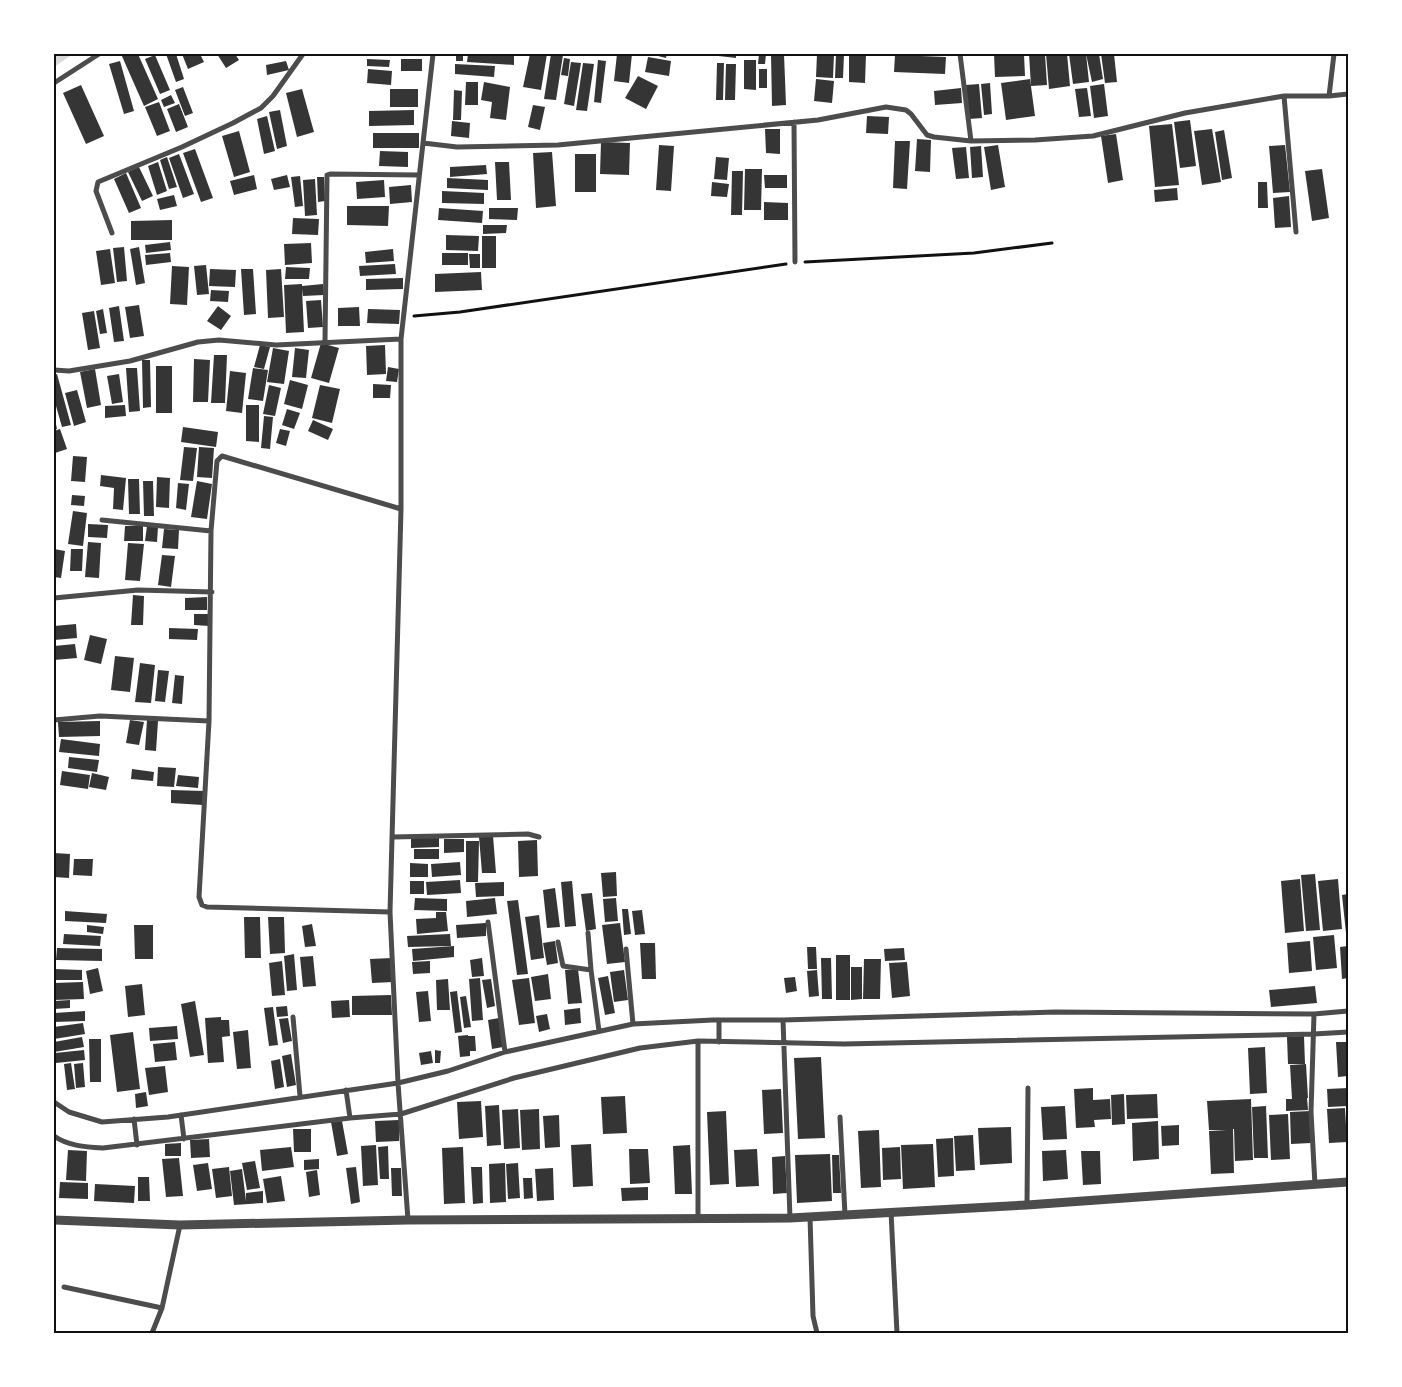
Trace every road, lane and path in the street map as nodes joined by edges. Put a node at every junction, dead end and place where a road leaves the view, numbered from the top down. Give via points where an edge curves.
1 (99, 54) edge
2 (303, 54) edge
3 (433, 54) edge
4 (960, 54) edge
5 (1334, 54) edge
6 (54, 83) edge
7 (1348, 94) edge
8 (1284, 96) junction
9 (1329, 96) junction
10 (794, 122) junction
11 (971, 141) junction
12 (422, 143) junction
13 (419, 175) junction
14 (1296, 232) dead end
15 (112, 233) dead end
16 (1052, 243) dead end
17 (795, 262) junction
18 (403, 317) junction
19 (401, 339) junction
20 (325, 342) junction
21 (54, 370) edge
22 (401, 509) junction
23 (102, 520) dead end
24 (212, 531) junction
25 (212, 592) junction
26 (54, 598) edge
27 (54, 720) edge
28 (209, 721) junction
29 (393, 837) junction
30 (539, 837) dead end
31 (390, 912) junction
32 (488, 922) dead end
33 (588, 933) dead end
34 (558, 942) dead end
35 (626, 949) dead end
36 (591, 970) junction
37 (1348, 1011) edge
38 (1314, 1016) junction
39 (293, 1017) dead end
40 (719, 1022) junction
41 (783, 1023) junction
42 (633, 1024) junction
43 (599, 1031) junction
44 (1348, 1032) edge
45 (1314, 1033) junction
46 (719, 1039) junction
47 (698, 1041) junction
48 (784, 1041) junction
49 (505, 1052) junction
50 (398, 1083) junction
51 (1028, 1088) dead end
52 (346, 1090) junction
53 (300, 1096) junction
54 (54, 1102) edge
55 (401, 1114) junction
56 (349, 1115) junction
57 (840, 1116) dead end
58 (182, 1117) junction
59 (134, 1119) junction
60 (54, 1136) edge
61 (183, 1137) junction
62 (137, 1145) junction
63 (1348, 1182) edge
64 (1315, 1185) junction
65 (1028, 1205) junction
66 (891, 1212) junction
67 (845, 1215) junction
68 (810, 1217) junction
69 (790, 1218) junction
70 (698, 1219) junction
71 (54, 1220) edge
72 (408, 1220) junction
73 (180, 1225) junction
74 (64, 1287) dead end
75 (162, 1308) junction
76 (152, 1333) edge
77 (817, 1333) edge
78 (897, 1333) edge

1 - 6 street
2 - 15 street via 261,108 98,182 96,191
3 - 12 street
4 - 11 street
5 - 9 street
7 - 9 street
8 - 9 street
8 - 11 street via 1185,113 1093,136
8 - 14 street
10 - 11 street via 896,108 911,114 927,135
10 - 12 street via 558,146 457,147
10 - 17 street
12 - 13 street
13 - 18 street
13 - 20 street via 327,175
16 - 17 path via 974,253
17 - 18 path via 460,312
18 - 19 street
19 - 20 street
19 - 22 street
20 - 21 street via 276,345 219,340 198,342 130,361 69,371
22 - 24 street via 222,456 217,461
22 - 29 street
23 - 24 street
24 - 25 street
25 - 26 street via 138,590
25 - 28 street
27 - 28 street via 100,716
28 - 31 street via 199,897 202,905
29 - 30 street via 528,834
29 - 31 street
31 - 50 street
32 - 49 street
33 - 36 street
34 - 36 street via 563,966
35 - 42 street
36 - 43 street
37 - 38 street
38 - 41 street via 1055,1012
38 - 45 street
39 - 53 street
40 - 41 street
40 - 42 street
40 - 46 street
41 - 48 street
42 - 43 street
43 - 49 street
44 - 45 street
45 - 48 street via 844,1044
45 - 64 street via 1312,1112
46 - 47 street
46 - 48 street
47 - 55 street via 640,1048 514,1078
47 - 70 street
48 - 69 street
49 - 50 street
50 - 52 street
50 - 55 street
51 - 65 street
52 - 53 street
52 - 56 street
53 - 58 street
54 - 59 street via 69,1112 102,1122
55 - 56 street
55 - 72 street
56 - 61 street
57 - 67 street
58 - 59 street
58 - 61 street
59 - 62 street
60 - 62 street via 81,1146
61 - 62 street
63 - 64 street
64 - 65 street
65 - 66 street
66 - 67 street
66 - 78 street
67 - 68 street
68 - 69 street
68 - 77 street via 813,1316
69 - 70 street
70 - 72 street
71 - 73 street
72 - 73 street
73 - 75 street
74 - 75 street
75 - 76 street

